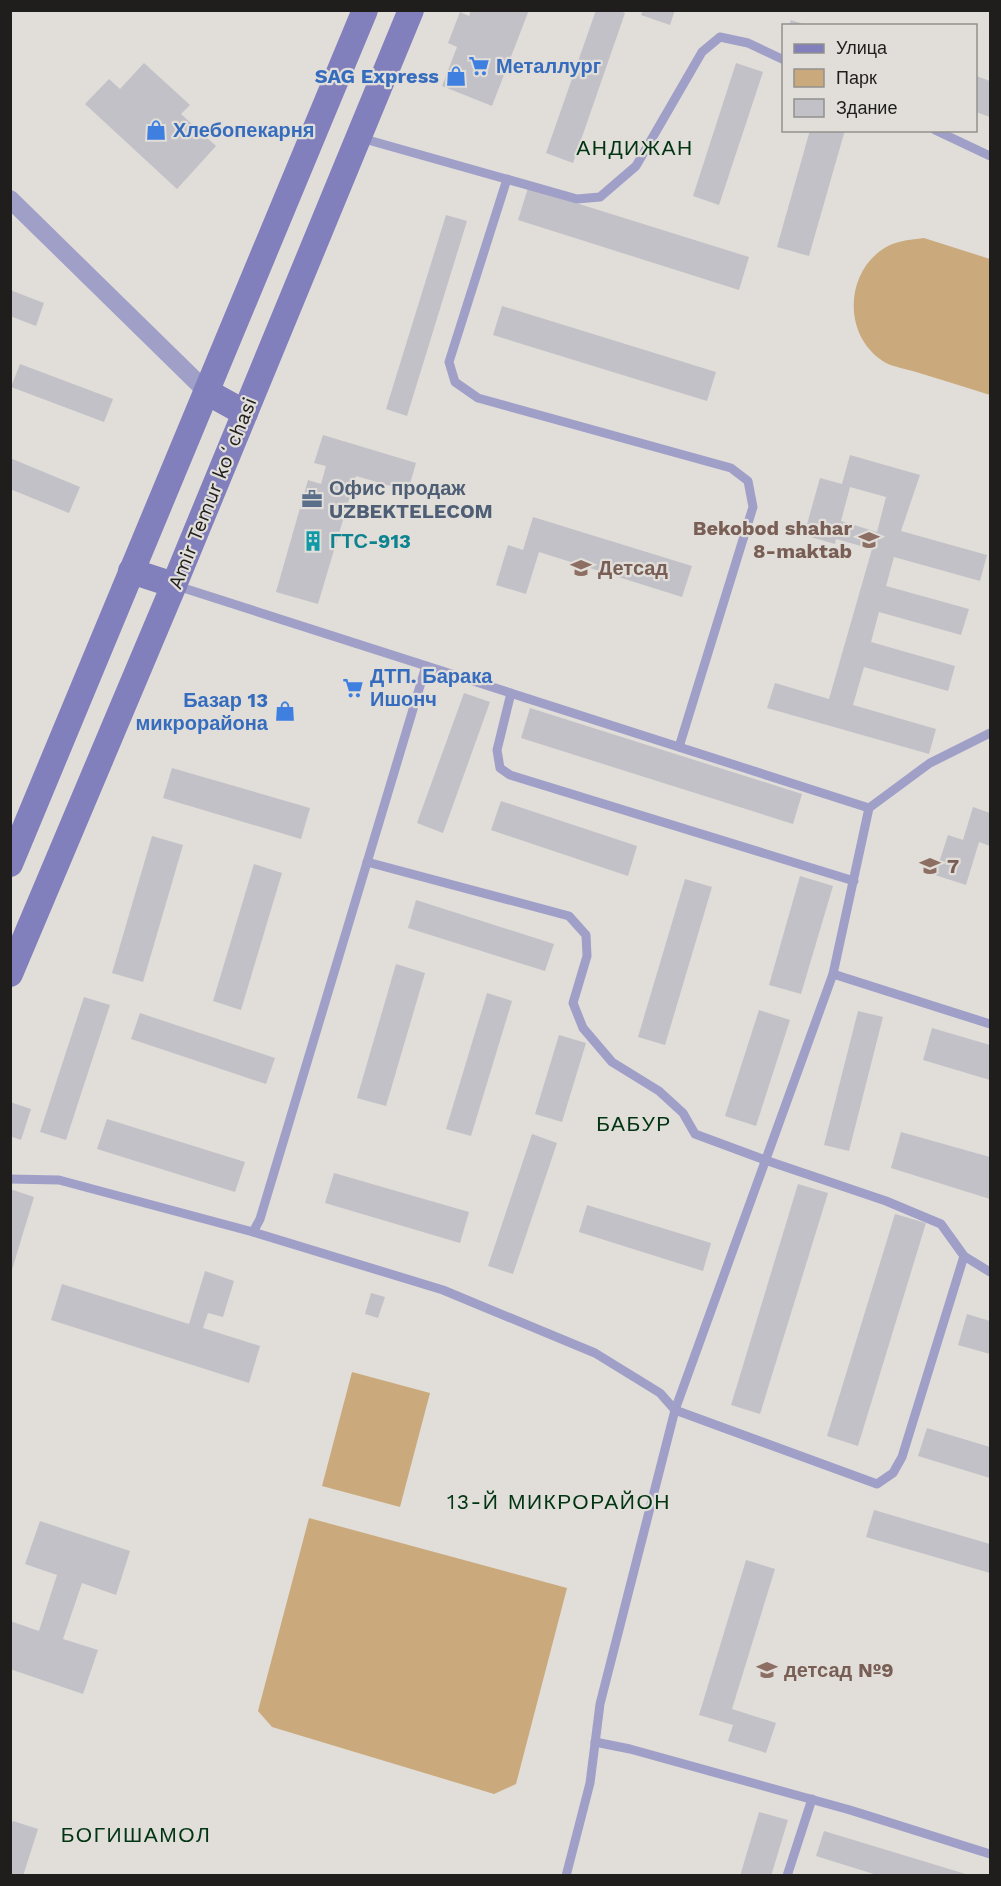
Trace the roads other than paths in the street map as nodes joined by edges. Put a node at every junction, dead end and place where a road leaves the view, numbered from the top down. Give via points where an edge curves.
1 (365, 10) edge
2 (411, 10) edge
3 (782, 60) edge
4 (939, 132) edge
5 (358, 137) junction
6 (990, 156) edge
7 (507, 180) junction
8 (13, 205) edge
9 (207, 392) junction
10 (245, 413) junction
11 (131, 571) junction
12 (174, 585) junction
13 (426, 666) junction
14 (511, 693) junction
15 (990, 733) edge
16 (680, 747) junction
17 (869, 808) junction
18 (367, 862) junction
19 (10, 864) edge
20 (854, 881) junction
21 (833, 974) junction
22 (10, 975) edge
23 (990, 1024) edge
24 (765, 1161) junction
25 (10, 1179) edge
26 (253, 1232) junction
27 (964, 1256) junction
28 (990, 1272) edge
29 (675, 1410) junction
30 (595, 1742) junction
31 (812, 1799) junction
32 (990, 1854) edge
33 (566, 1875) edge
34 (787, 1875) edge

1 - 9 street
2 - 5 street, Amir Temur koʻchasi
3 - 7 lane via 748,43 720,37 702,52 636,166 600,197 577,199
4 - 6 lane
5 - 7 lane
5 - 10 street, Amir Temur koʻchasi
7 - 16 lane via 448,362 456,382 478,398 731,468 748,481 753,507
8 - 9 street
9 - 10 street
9 - 11 street
10 - 12 street, Amir Temur koʻchasi
11 - 12 street
11 - 19 street
12 - 13 lane
12 - 22 street, Amir Temur koʻchasi
13 - 14 lane
13 - 18 lane
14 - 16 lane
14 - 20 lane via 497,750 500,768 510,775
15 - 17 lane via 930,763
16 - 17 lane
17 - 20 lane
18 - 24 lane via 569,916 586,935 587,956 573,1003 583,1028 612,1062 658,1091 682,1113 695,1134
18 - 26 lane
20 - 21 lane
21 - 23 lane
21 - 24 lane
24 - 27 lane via 886,1201 941,1224
24 - 29 lane
25 - 26 lane via 59,1180
26 - 29 lane via 443,1290 595,1353 660,1393
27 - 28 lane
27 - 29 lane via 902,1457 893,1473 877,1484
29 - 30 lane via 600,1704
30 - 31 lane
30 - 33 lane via 590,1783
31 - 32 lane
31 - 34 lane

